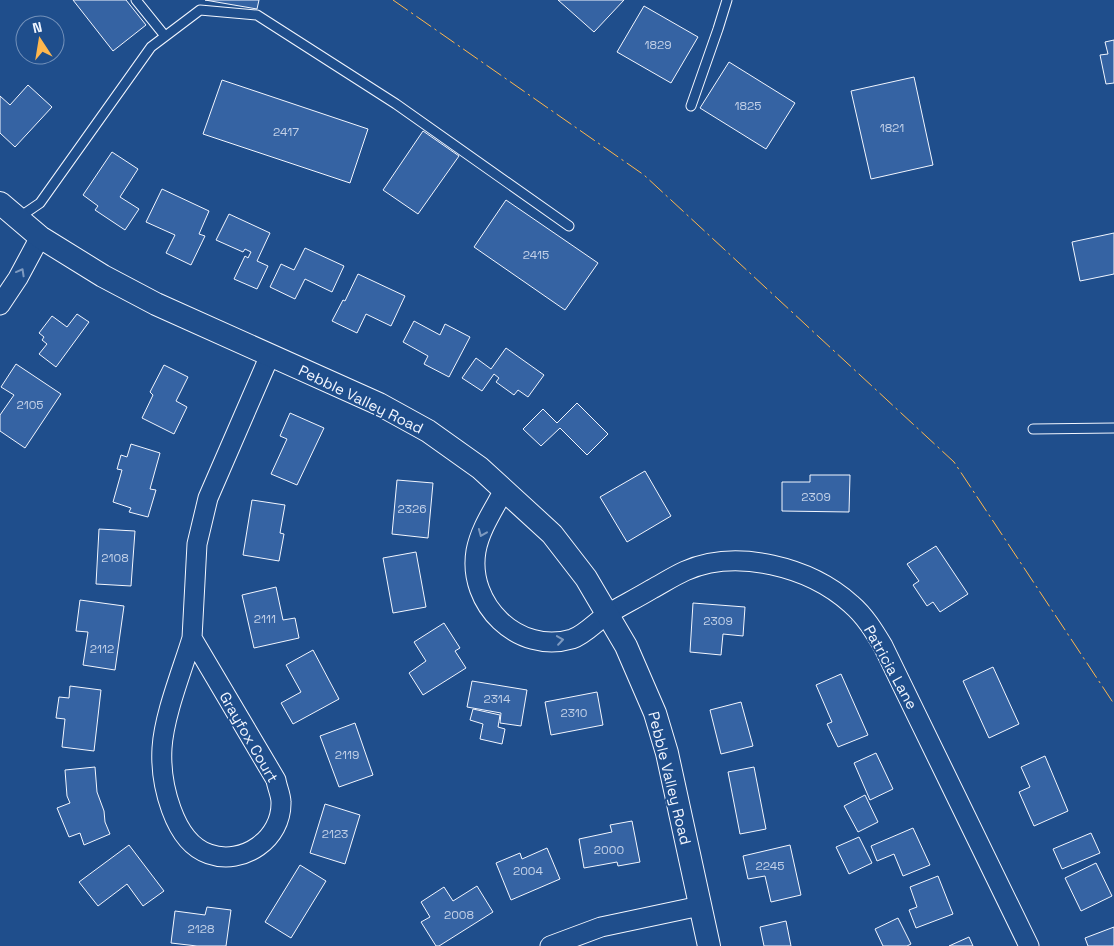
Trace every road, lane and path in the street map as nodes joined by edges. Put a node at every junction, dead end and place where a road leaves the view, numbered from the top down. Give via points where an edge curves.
1 (136, 0) edge
2 (726, 0) edge
3 (165, 36) junction
4 (691, 106) dead end
5 (0, 203) edge
6 (18, 218) junction
7 (569, 226) dead end
8 (40, 237) junction
9 (0, 305) edge
10 (270, 355) junction
11 (1114, 428) edge
12 (1033, 429) dead end
13 (504, 490) junction
14 (608, 614) junction
15 (192, 638) junction
16 (700, 906) junction
17 (550, 946) edge
18 (708, 946) edge
19 (1029, 946) edge

1 - 3 lane
2 - 4 lane
3 - 6 lane via 152,47 40,204
3 - 7 lane via 200,10 258,16 396,104
5 - 6 street, Pebble Valley Road
6 - 8 street, Pebble Valley Road
9 -> 8 street
8 - 10 street, Pebble Valley Road via 156,304
10 - 13 street, Pebble Valley Road via 428,430
10 - 15 street, Grayfox Court via 202,518 197,544
11 - 12 lane
13 - 14 street, Pebble Valley Road via 552,534 586,578
13 -> 14 street, Patricia Lane via 481,534 474,570 478,589 494,616 521,636 556,642 574,638
14 - 16 street, Pebble Valley Road via 636,665 655,713 667,753
14 - 19 street, Patricia Lane via 686,570 731,560 792,570 831,589 872,628 883,646
15 - 15 street, Grayfox Court via 164,729 162,768 168,801 188,839 208,854 232,857 246,854 269,838 279,815 281,801 276,780
16 - 17 street via 601,927
16 - 18 street, Pebble Valley Road

